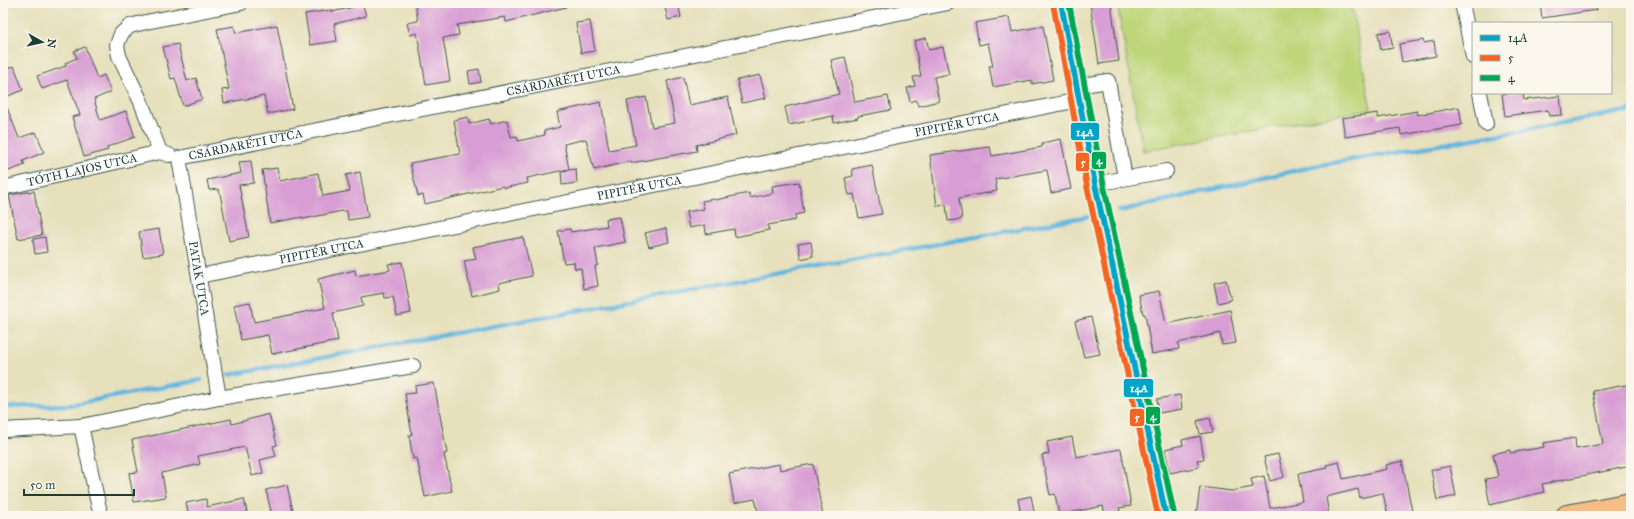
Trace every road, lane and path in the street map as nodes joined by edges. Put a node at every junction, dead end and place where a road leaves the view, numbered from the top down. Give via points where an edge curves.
1 (241, 3) edge
2 (948, 3) edge
3 (1061, 3) edge
4 (1462, 3) edge
5 (1472, 52) edge
6 (1078, 93) junction
7 (1480, 94) edge
8 (1486, 124) dead end
9 (160, 152) junction
10 (179, 158) junction
11 (1166, 171) dead end
12 (1125, 178) junction
13 (1095, 184) junction
14 (3, 188) edge
15 (199, 276) junction
16 (413, 366) dead end
17 (219, 398) junction
18 (81, 426) junction
19 (3, 430) edge
20 (1631, 504) edge
21 (99, 508) dead end
22 (1166, 516) edge
23 (1567, 516) edge

1 - 9 street via 130,26 121,34 117,44 119,56 144,108
2 - 10 street, CSÁRDARÉTI UTCA
3 - 6 street
4 - 5 street
6 - 12 street, PIPITÉR UTCA via 1108,81
6 - 13 street
6 - 15 street, PIPITÉR UTCA
7 - 8 street
9 - 10 street
9 - 14 street, TÓTH LAJOS UTCA
10 - 15 street, PATAK UTCA
11 - 12 street
12 - 13 street
13 - 22 street
15 - 17 street, PATAK UTCA
16 - 17 street
17 - 18 street
18 - 19 street
18 - 21 street
20 - 23 main road

